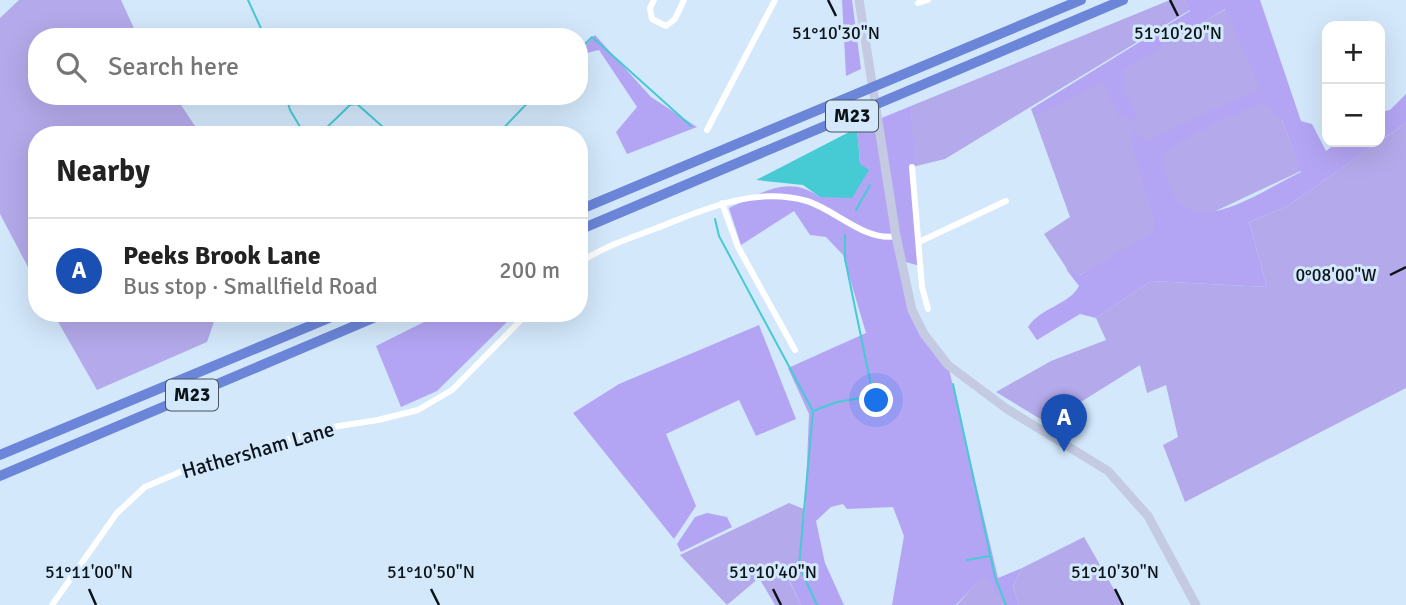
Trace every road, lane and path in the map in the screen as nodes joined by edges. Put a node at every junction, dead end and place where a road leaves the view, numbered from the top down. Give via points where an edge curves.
1 (654, 0) edge
2 (684, 0) edge
3 (775, 0) edge
4 (859, 0) edge
5 (928, 0) edge
6 (1081, 0) edge
7 (1123, 0) edge
8 (918, 3) dead end
9 (707, 130) dead end
10 (912, 167) dead end
11 (1006, 201) dead end
12 (722, 203) junction
13 (588, 206) edge
14 (588, 226) edge
15 (896, 236) junction
16 (919, 243) junction
17 (588, 258) edge
18 (922, 288) junction
19 (907, 291) junction
20 (928, 309) dead end
21 (319, 322) edge
22 (363, 322) edge
23 (519, 322) edge
24 (795, 350) dead end
25 (0, 455) edge
26 (0, 476) edge
27 (52, 605) edge
28 (1196, 605) edge

1 - 2 street via 652,19 666,26
3 - 9 street
4 - 15 street
5 - 8 street
6 - 13 highway, M23
7 - 14 highway, M23
10 - 16 street
11 - 16 street
12 - 15 street via 748,197 793,198 831,210 875,234
12 - 17 street
12 - 24 street via 738,247
15 - 19 street
16 - 18 street
18 - 19 street
18 - 20 street
19 - 28 street via 924,334 948,365 1007,409 1108,471 1148,516
21 - 25 highway, M23
22 - 26 highway, M23
23 - 27 street, Hathersham Lane via 438,401 402,415 315,431 187,469 145,487 117,513

